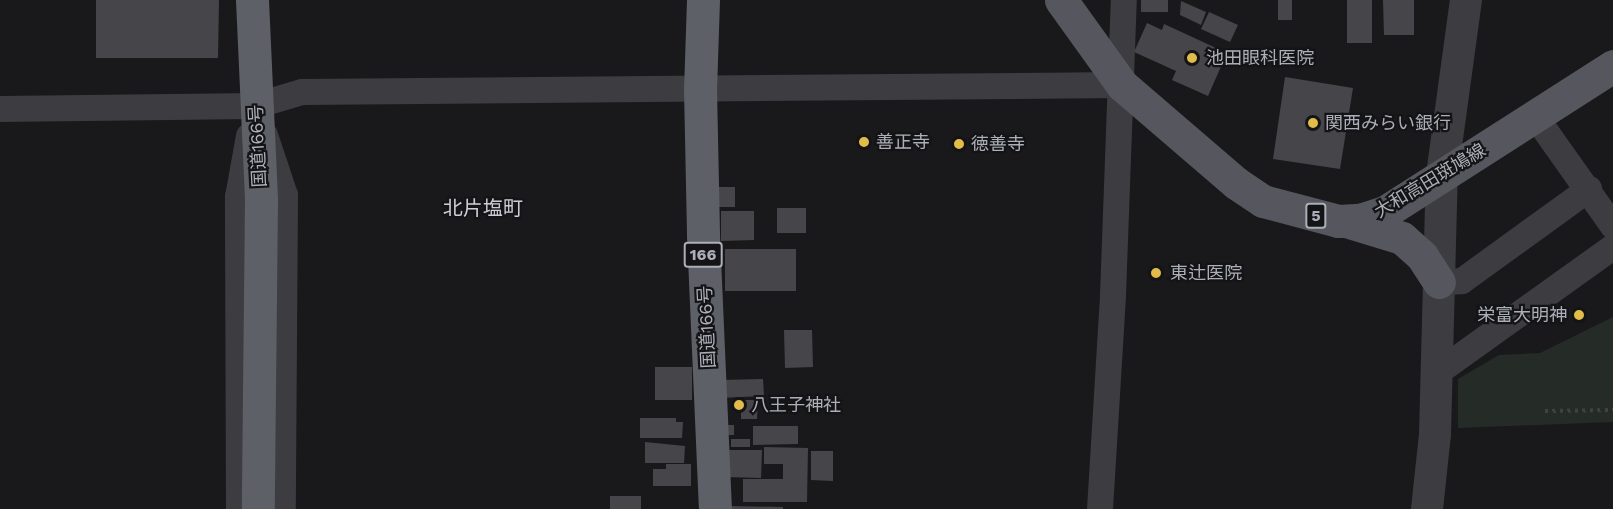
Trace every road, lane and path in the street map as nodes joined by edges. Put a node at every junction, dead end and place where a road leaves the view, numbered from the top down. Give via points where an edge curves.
1 (252, 0) edge
2 (703, 0) edge
3 (1061, 0) edge
4 (1124, 0) edge
5 (1466, 0) edge
6 (1613, 66) edge
7 (1122, 85) junction
8 (700, 88) junction
9 (255, 106) junction
10 (0, 110) edge
11 (1535, 116) junction
12 (1442, 175) junction
13 (1589, 189) junction
14 (1349, 222) junction
15 (1613, 226) edge
16 (1613, 247) edge
17 (1439, 282) junction
18 (1437, 373) junction
19 (1613, 410) edge
20 (1545, 411) dead end
21 (238, 509) edge
22 (258, 509) edge
23 (283, 509) edge
24 (715, 509) edge
25 (1100, 509) edge
26 (1427, 509) edge

1 - 9 highway, 国道166号
2 - 8 highway, 国道166号 / 166
3 - 7 main road, 大和高田斑鳩線 / 5
4 - 7 street
5 - 12 street
6 - 11 main road, 大和高田斑鳩線 / 5
7 - 8 street
7 - 14 main road, 大和高田斑鳩線 / 5 via 1204,157 1263,201
7 - 25 street
8 - 9 street via 302,92
8 - 24 highway, 国道166号 / 166
9 - 10 street
9 - 21 street via 238,197
9 - 22 highway, 国道166号 via 261,201
9 - 23 street via 285,195
11 - 12 main road, 大和高田斑鳩線 / 5
11 - 13 street
12 - 14 main road, 大和高田斑鳩線 / 5 via 1385,212
12 - 17 street
13 - 15 street
13 - 17 street via 1462,281
14 - 17 main road via 1402,238 1422,256
16 - 18 street
17 - 18 street
18 - 26 street
19 - 20 path

